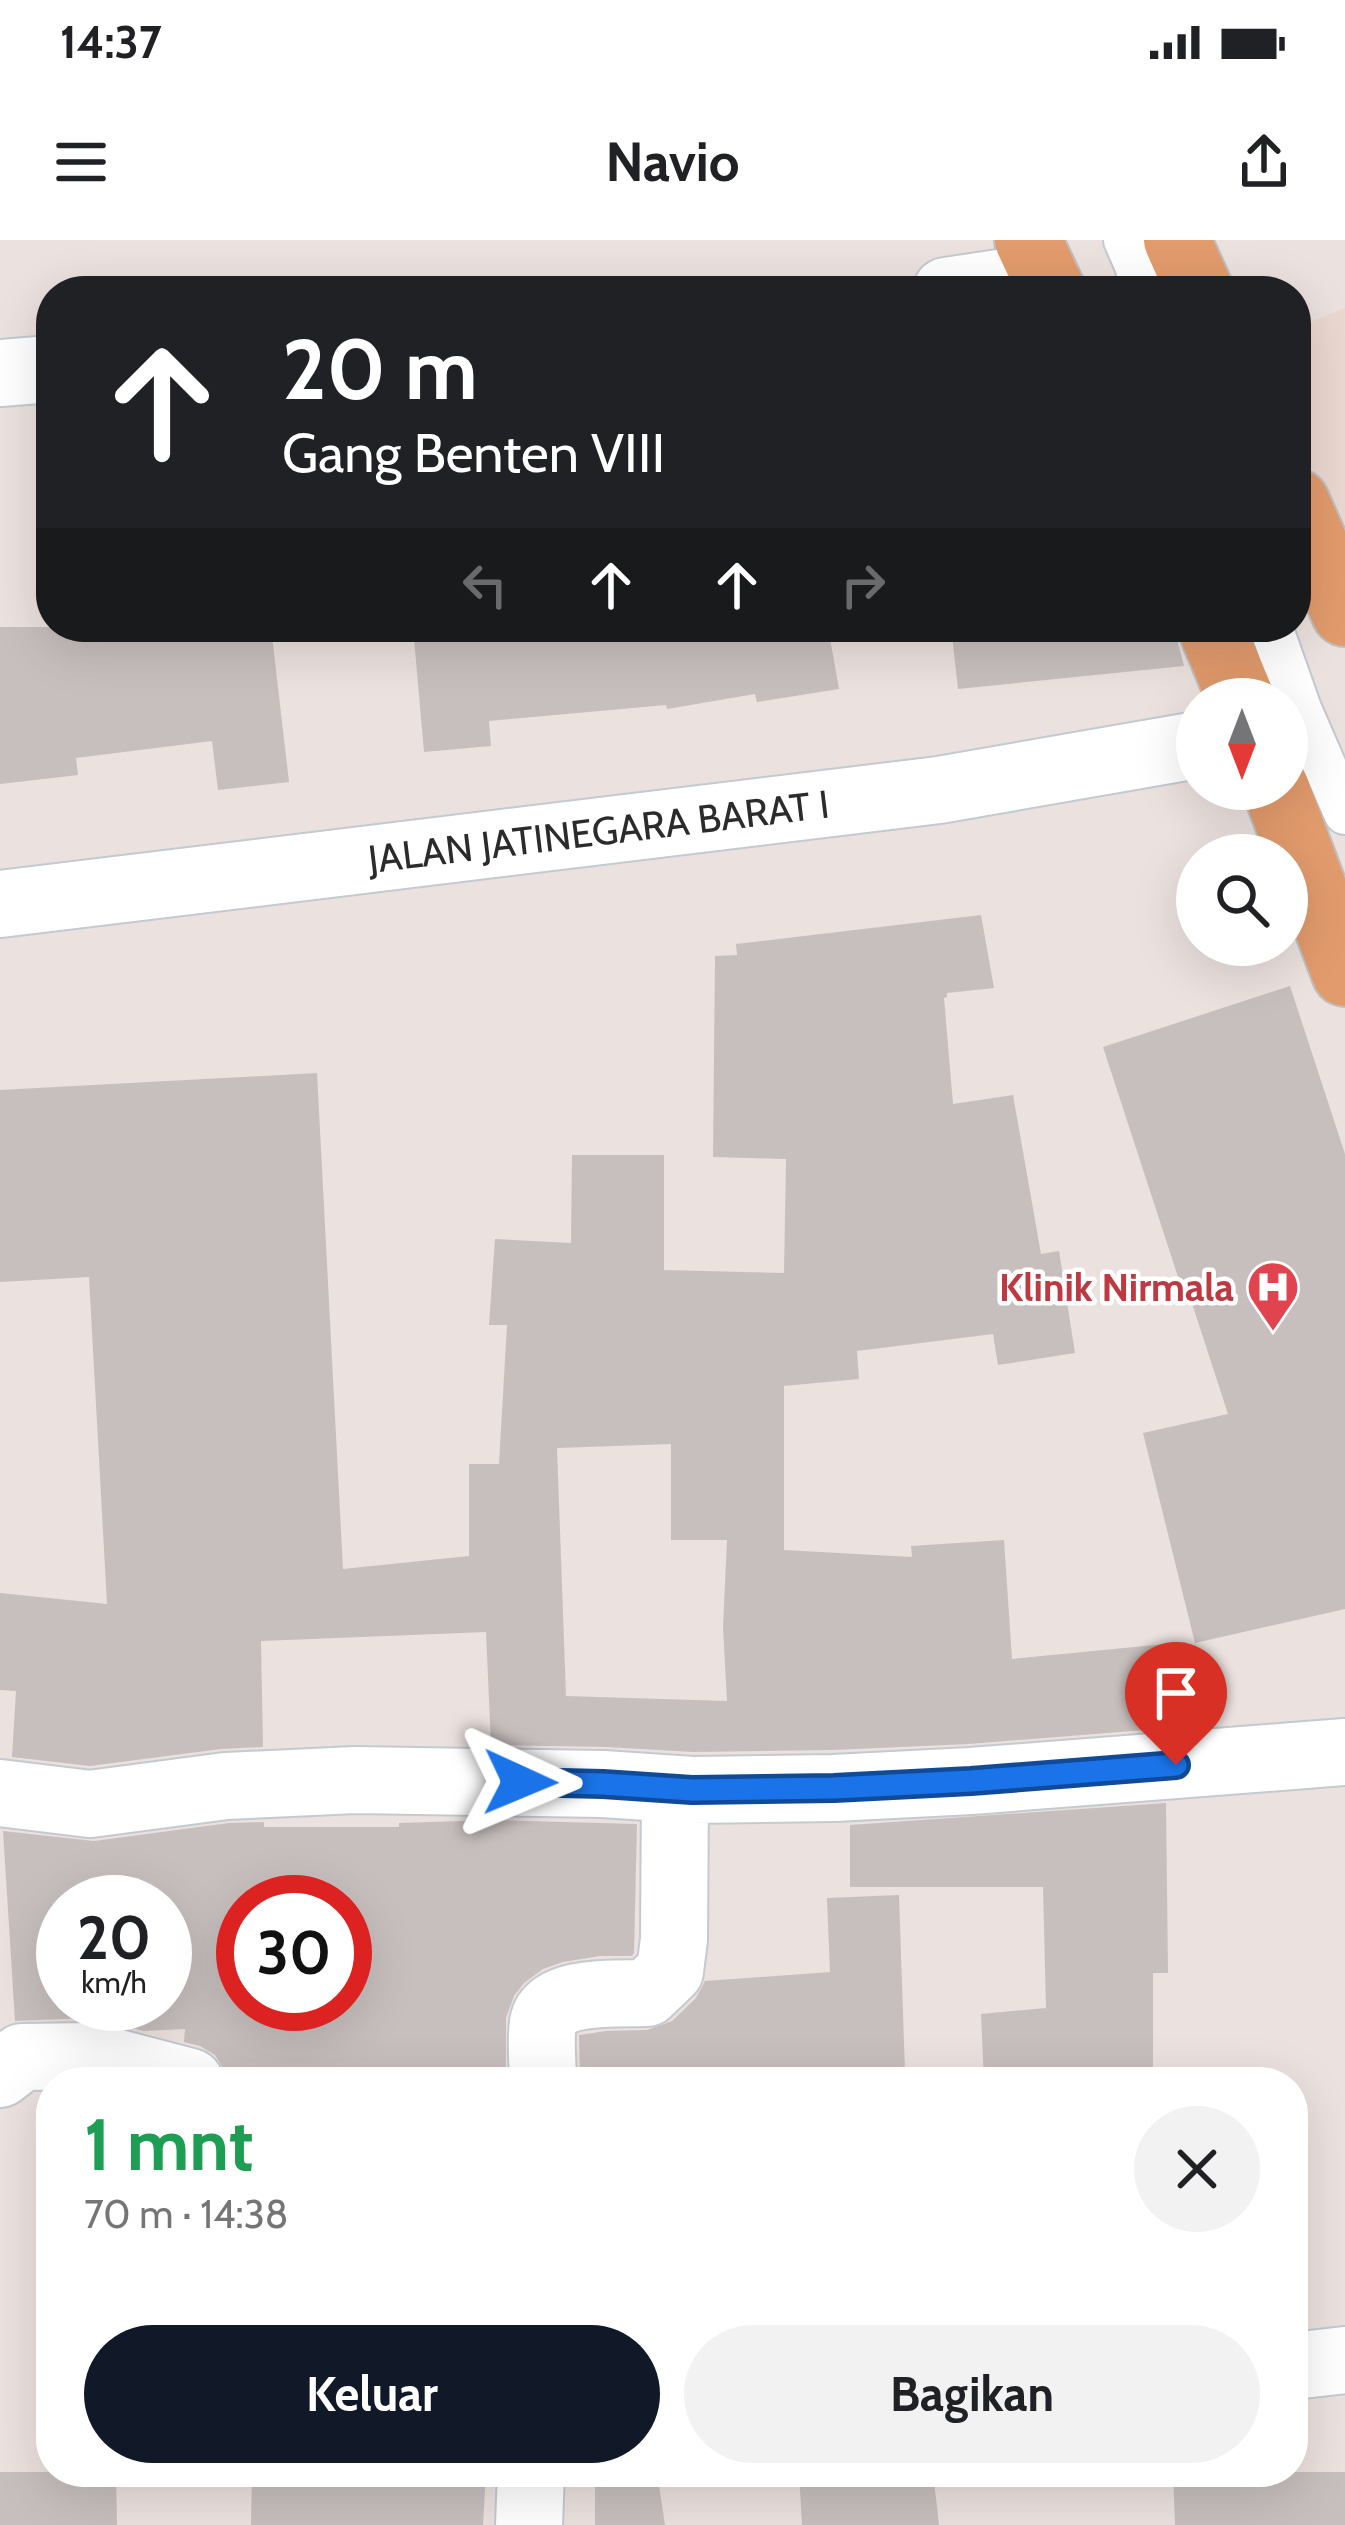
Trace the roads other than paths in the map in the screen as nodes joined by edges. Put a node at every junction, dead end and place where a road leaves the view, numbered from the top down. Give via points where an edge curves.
1 (1125, 240) edge
2 (1177, 240) edge
3 (1042, 269) edge
4 (1011, 276) edge
5 (1139, 276) edge
6 (1193, 276) edge
7 (36, 370) edge
8 (0, 373) edge
9 (1311, 536) edge
10 (1345, 613) edge
11 (1217, 642) edge
12 (1276, 642) edge
13 (1232, 678) edge
14 (1176, 750) edge
15 (1284, 810) edge
16 (1345, 813) edge
17 (0, 904) edge
18 (1345, 973) edge
19 (1345, 1752) edge
20 (684, 1790) junction
21 (0, 1793) edge
22 (133, 2067) edge
23 (543, 2067) edge
24 (0, 2074) edge
25 (1345, 2360) edge
26 (1308, 2364) edge
27 (530, 2487) edge
28 (529, 2525) edge

1 - 5 lane
2 - 6 main road
3 - 4 street
7 - 8 street
9 - 10 main road
11 - 13 main road
12 - 16 lane
14 - 17 street, JALAN JATINEGARA BARAT I via 939,790
15 - 18 main road
19 - 20 street via 971,1781
20 - 21 street via 355,1780 90,1804
20 - 23 street via 670,1972 647,1994 553,2005 543,2019
22 - 24 street via 91,2056 22,2057
25 - 26 street
27 - 28 street

